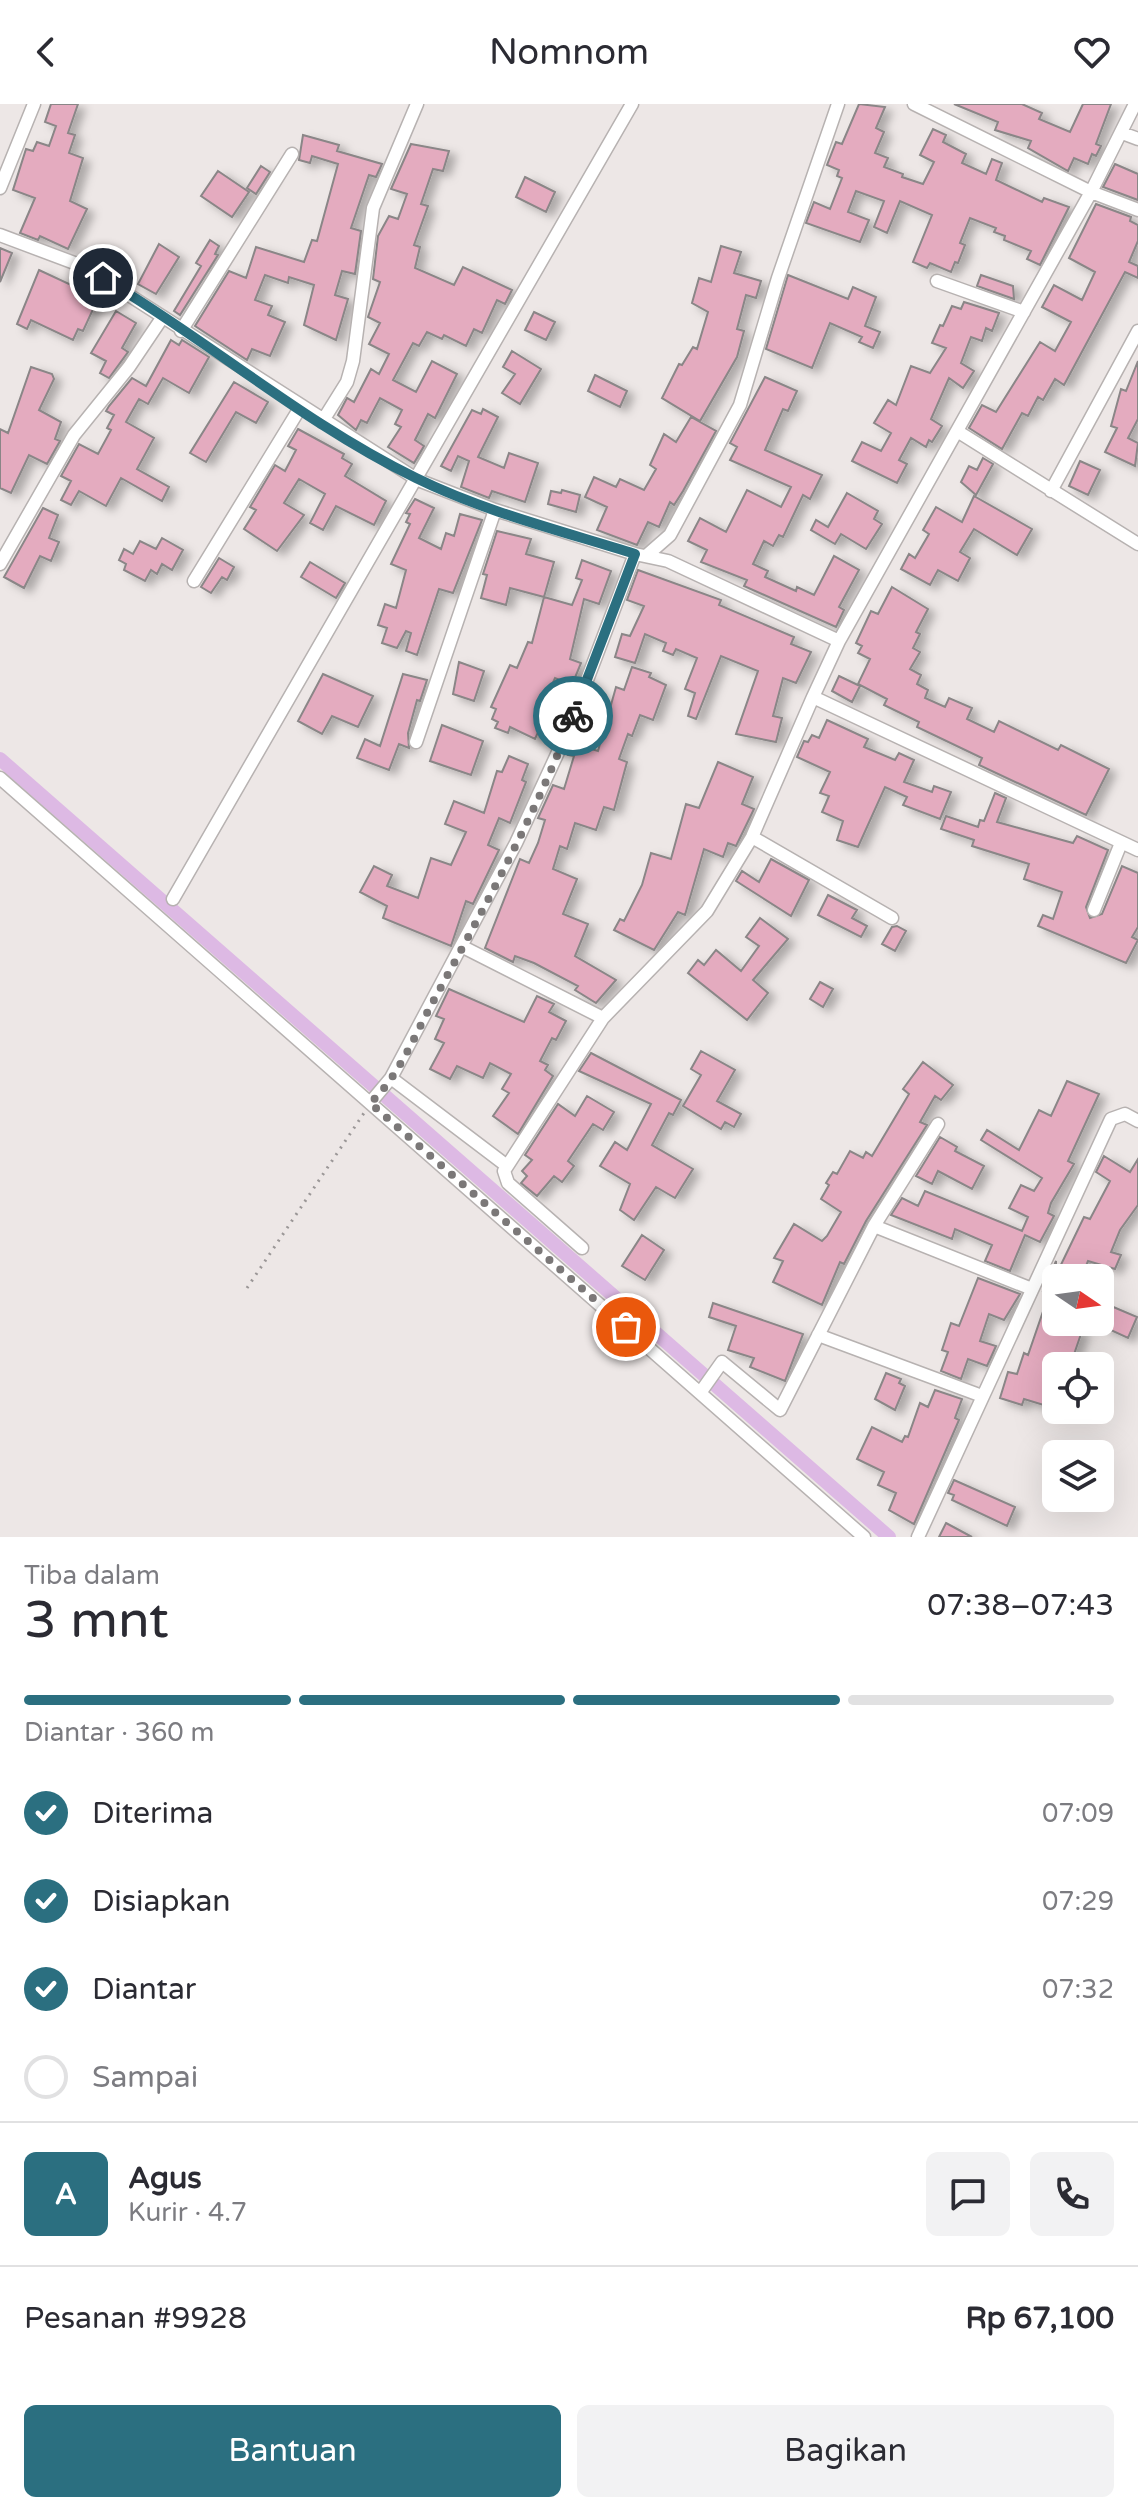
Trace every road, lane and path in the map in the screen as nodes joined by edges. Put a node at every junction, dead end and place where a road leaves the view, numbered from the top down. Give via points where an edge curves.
1 (34, 104) edge
2 (417, 104) edge
3 (632, 104) edge
4 (838, 104) edge
5 (914, 104) edge
6 (1135, 104) edge
7 (1122, 133) junction
8 (1138, 139) edge
9 (292, 154) dead end
10 (0, 188) edge
11 (1091, 192) junction
12 (1138, 210) edge
13 (0, 235) edge
14 (937, 281) dead end
15 (1024, 312) junction
16 (162, 318) junction
17 (181, 331) junction
18 (1138, 331) edge
19 (300, 408) junction
20 (322, 422) junction
21 (957, 431) junction
22 (418, 480) junction
23 (1051, 491) junction
24 (495, 510) junction
25 (670, 535) junction
26 (1138, 544) edge
27 (2, 554) edge
28 (640, 555) junction
29 (668, 561) junction
30 (194, 581) dead end
31 (839, 641) junction
32 (813, 697) junction
33 (416, 742) dead end
34 (0, 778) edge
35 (752, 837) junction
36 (1121, 843) junction
37 (1138, 850) edge
38 (173, 899) dead end
39 (1094, 910) dead end
40 (892, 918) dead end
41 (463, 947) junction
42 (603, 1018) junction
43 (389, 1081) junction
44 (372, 1102) junction
45 (1138, 1121) edge
46 (938, 1124) dead end
47 (507, 1166) junction
48 (874, 1226) junction
49 (582, 1248) dead end
50 (247, 1288) dead end
51 (1032, 1289) junction
52 (818, 1335) junction
53 (703, 1389) junction
54 (982, 1396) junction
55 (864, 1537) edge
56 (918, 1537) edge

1 - 10 street
2 - 20 street via 373,208 347,382
3 - 22 street
4 - 25 street via 740,405
5 - 11 street
6 - 7 street
7 - 8 street
7 - 11 street
9 - 17 street
11 - 12 street
11 - 15 street
13 - 16 street via 85,267
14 - 15 street
15 - 21 street
16 - 17 street
16 - 27 street via 74,435
17 - 19 street
18 - 23 street
19 - 20 street
19 - 30 street
20 - 22 street
21 - 23 street
21 - 31 street
22 - 24 street
22 - 38 street
23 - 26 street
24 - 28 street
24 - 33 street
25 - 28 street
25 - 29 street
28 - 29 street
28 - 41 street via 566,735
29 - 31 street
31 - 32 street
32 - 35 street
32 - 36 street
34 - 44 street
35 - 40 street
35 - 42 street via 707,911
36 - 37 street
36 - 39 street
41 - 42 street
41 - 43 street
42 - 47 street
43 - 44 street
43 - 47 street
44 - 50 path
44 - 53 street
45 - 51 street via 1125,1114 1111,1119
46 - 48 street
47 - 49 street via 508,1183
48 - 51 street
48 - 52 street
51 - 54 street
52 - 53 street via 779,1411 720,1362
52 - 54 street
53 - 55 street
54 - 56 street

